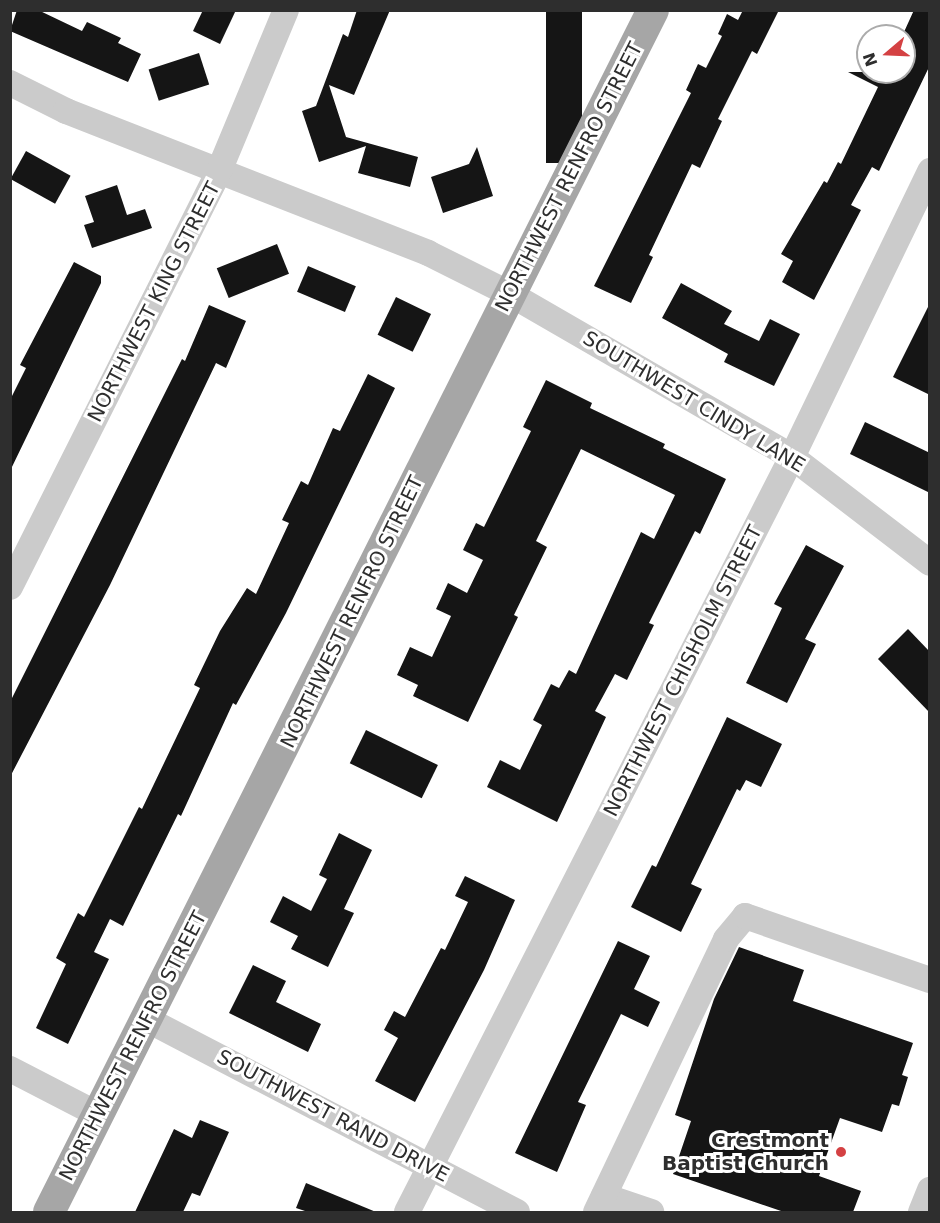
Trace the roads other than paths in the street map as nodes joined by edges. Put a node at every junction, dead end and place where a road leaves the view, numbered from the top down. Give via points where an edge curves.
1 (286, 10) edge
2 (653, 10) edge
3 (10, 83) edge
4 (219, 171) junction
5 (930, 171) edge
6 (510, 294) junction
7 (792, 457) junction
8 (930, 563) edge
9 (10, 588) edge
10 (930, 980) edge
11 (148, 1020) junction
12 (10, 1069) edge
13 (97, 1114) junction
14 (430, 1168) junction
15 (930, 1190) edge
16 (600, 1204) edge
17 (49, 1212) edge
18 (407, 1212) edge
19 (517, 1212) edge
20 (651, 1212) edge
21 (921, 1212) edge

1 - 4 street, NORTHWEST KING STREET
2 - 6 main road, NORTHWEST RENFRO STREET
3 - 4 street, SOUTHWEST CINDY LANE via 66,111
4 - 6 street, SOUTHWEST CINDY LANE via 428,253
4 - 9 street, NORTHWEST KING STREET
5 - 7 street, NORTHWEST CHISHOLM STREET
6 - 7 street, SOUTHWEST CINDY LANE
6 - 11 main road, NORTHWEST RENFRO STREET
7 - 8 street, SOUTHWEST CINDY LANE
7 - 14 street, NORTHWEST CHISHOLM STREET
10 - 16 street via 745,916 726,939
11 - 13 main road, NORTHWEST RENFRO STREET
11 - 14 street, SOUTHWEST RAND DRIVE
12 - 13 street
13 - 17 main road, NORTHWEST RENFRO STREET
14 - 18 street, NORTHWEST CHISHOLM STREET
14 - 19 street, SOUTHWEST RAND DRIVE
15 - 21 street
16 - 20 street

